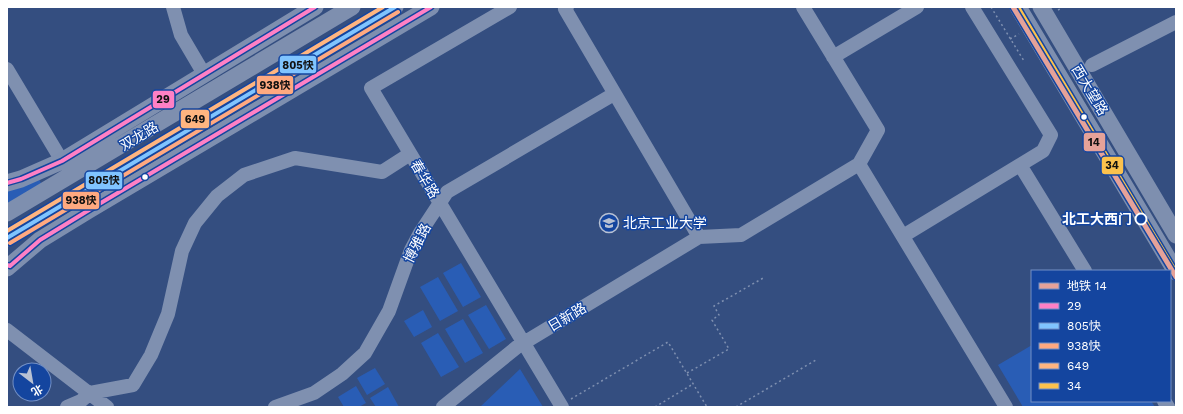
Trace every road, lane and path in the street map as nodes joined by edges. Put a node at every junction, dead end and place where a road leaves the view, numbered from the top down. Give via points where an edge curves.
1 (173, 7) edge
2 (315, 7) edge
3 (352, 7) edge
4 (395, 7) edge
5 (431, 7) edge
6 (510, 7) edge
7 (803, 7) edge
8 (917, 7) edge
9 (972, 7) edge
10 (991, 7) edge
11 (1018, 7) edge
12 (1042, 7) edge
13 (565, 8) edge
14 (1176, 22) edge
15 (833, 57) junction
16 (1024, 62) dead end
17 (1092, 65) dead end
18 (7, 69) edge
19 (204, 74) junction
20 (614, 94) junction
21 (410, 154) junction
22 (62, 160) junction
23 (859, 164) junction
24 (1020, 165) junction
25 (7, 184) edge
26 (440, 204) junction
27 (7, 213) edge
28 (1176, 235) edge
29 (903, 236) junction
30 (699, 237) junction
31 (7, 238) edge
32 (8, 266) edge
33 (1084, 270) edge
34 (1176, 272) edge
35 (765, 276) dead end
36 (7, 330) edge
37 (524, 343) junction
38 (816, 360) dead end
39 (687, 373) junction
40 (693, 384) junction
41 (90, 393) junction
42 (562, 406) edge
43 (67, 407) edge
44 (107, 407) edge
45 (275, 407) edge
46 (443, 407) edge
47 (655, 407) edge
48 (707, 407) edge
49 (736, 407) edge
50 (1006, 407) edge

1 - 19 street via 181,35
2 - 19 main road
3 - 27 main road, 双龙路
4 - 31 main road, 双龙路
5 - 32 main road via 40,240
6 - 21 street, 春华路 via 372,88
7 - 15 street
8 - 15 street
9 - 24 street via 1051,136 1043,151
10 - 16 path
11 - 34 main road, 西大望路
12 - 28 main road, 西大望路
13 - 20 street
14 - 17 street
15 - 23 street via 878,130
18 - 22 street
19 - 22 main road
20 - 26 street, 博雅路 via 447,192
20 - 30 street
21 - 26 street, 春华路
21 - 41 street via 382,172 295,158 244,176 217,196 195,223 182,251 168,314 151,355 133,385
22 - 25 main road
23 - 29 street
23 - 30 street via 740,235
24 - 29 street
24 - 33 street
26 - 37 street, 春华路
26 - 45 street, 博雅路 via 411,250 389,310 365,353 342,374 314,393
29 - 50 street
30 - 37 street, 日新路
35 - 39 path via 714,306 719,315 712,320 729,349
36 - 41 street
37 - 42 street, 春华路
37 - 46 street, 日新路
38 - 49 path
39 - 40 path
39 - 42 path via 668,342
40 - 47 path
40 - 48 path
41 - 43 street via 81,401
41 - 44 street

